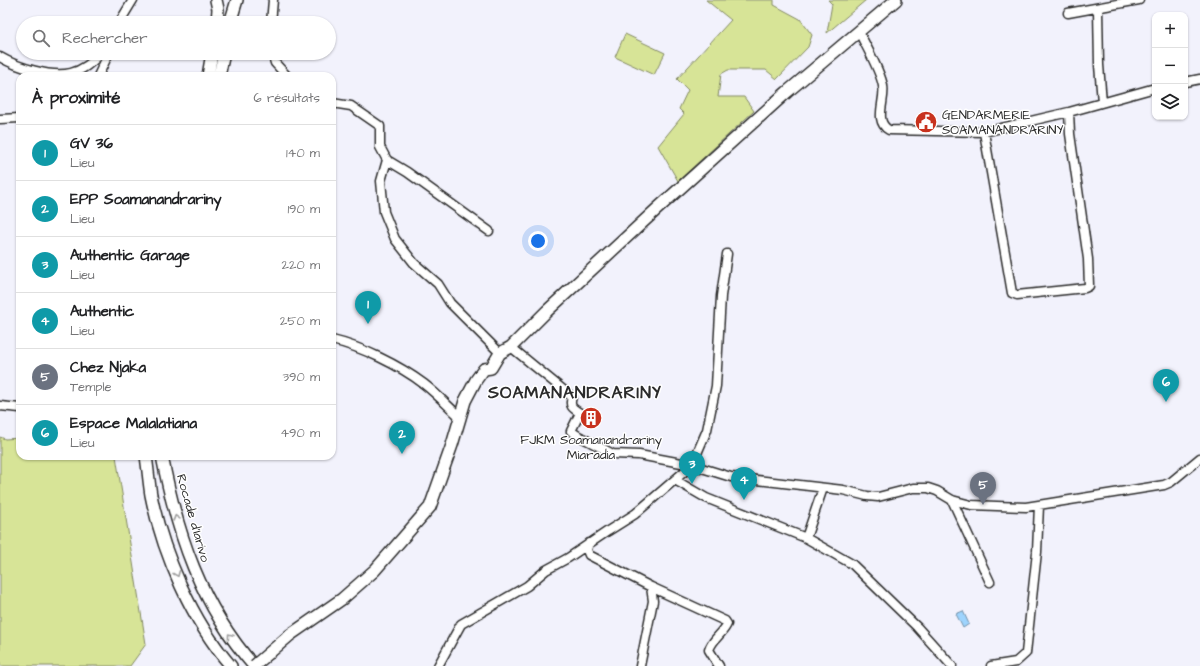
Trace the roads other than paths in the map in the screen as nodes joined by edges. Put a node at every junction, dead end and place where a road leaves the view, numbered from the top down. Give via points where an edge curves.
1 (133, 0) edge
2 (216, 0) edge
3 (237, 0) edge
4 (273, 0) edge
5 (896, 0) edge
6 (1139, 0) edge
7 (1098, 9) junction
8 (1068, 13) dead end
9 (123, 16) edge
10 (218, 16) edge
11 (232, 16) edge
12 (272, 16) edge
13 (859, 32) junction
14 (0, 57) edge
15 (93, 60) edge
16 (106, 60) edge
17 (211, 60) edge
18 (222, 60) edge
19 (274, 60) edge
20 (46, 72) edge
21 (74, 72) edge
22 (100, 72) edge
23 (209, 72) edge
24 (220, 72) edge
25 (283, 72) edge
26 (1200, 79) edge
27 (1188, 81) edge
28 (1152, 89) edge
29 (1102, 102) junction
30 (336, 103) edge
31 (1069, 112) junction
32 (16, 118) edge
33 (0, 119) edge
34 (984, 132) junction
35 (387, 160) junction
36 (489, 231) dead end
37 (727, 254) dead end
38 (336, 341) edge
39 (511, 347) junction
40 (500, 353) junction
41 (0, 406) edge
42 (16, 408) edge
43 (460, 417) junction
44 (1200, 458) edge
45 (146, 460) edge
46 (163, 460) edge
47 (692, 465) junction
48 (675, 480) junction
49 (823, 488) junction
50 (952, 500) junction
51 (1039, 505) junction
52 (806, 538) junction
53 (589, 543) junction
54 (990, 582) dead end
55 (651, 587) junction
56 (231, 666) edge
57 (254, 666) edge
58 (438, 666) edge
59 (640, 666) edge
60 (719, 666) edge
61 (952, 666) edge
62 (991, 666) edge

1 - 9 street
2 - 10 street
3 - 11 street
4 - 12 street
5 - 13 street
6 - 7 street
7 - 8 street
7 - 29 street
13 - 34 street via 884,86 881,106 885,128 902,131
13 - 39 street via 787,92 657,209
14 - 20 street via 22,67
15 - 21 street
16 - 22 street
17 - 23 street
18 - 24 street
19 - 25 street
26 - 27 street
28 - 29 street
29 - 31 street
30 - 35 street via 351,106 380,126 380,147
31 - 34 street
31 - 34 street via 1090,280 1089,286 1085,288 1016,295 1012,293
32 - 33 street
35 - 36 street via 408,172
35 - 40 street via 381,181 384,212 395,238 414,263 438,284 450,303
37 - 47 street via 721,296 716,386 707,430
38 - 43 street via 381,358 423,383
39 - 40 street
39 - 47 street via 572,397 571,407 580,413 571,431 577,435 613,454 639,455
40 - 43 street via 491,368 484,369 476,380 464,401
41 - 42 street
43 - 57 street, bridge via 430,507 375,570 342,599 290,635
44 - 51 street via 1164,485
45 -> 56 street via 151,496 166,546 184,591 201,625
57 -> 46 street, Rocade d'Iarivo via 221,624 192,567 170,498
47 - 48 street
47 - 49 street via 731,477
48 - 52 street via 706,498
48 - 53 street via 635,514
49 - 50 street via 873,496 907,489 928,488
49 - 52 street
50 - 51 street via 994,507
50 - 54 street
51 - 62 street via 1037,552 1026,653 1016,662
52 - 61 street via 841,556 862,571
53 - 55 street via 589,554
53 - 58 street via 546,570 528,586 461,624
55 - 59 street via 653,601
55 - 60 street via 725,621 725,629 712,642 709,650

